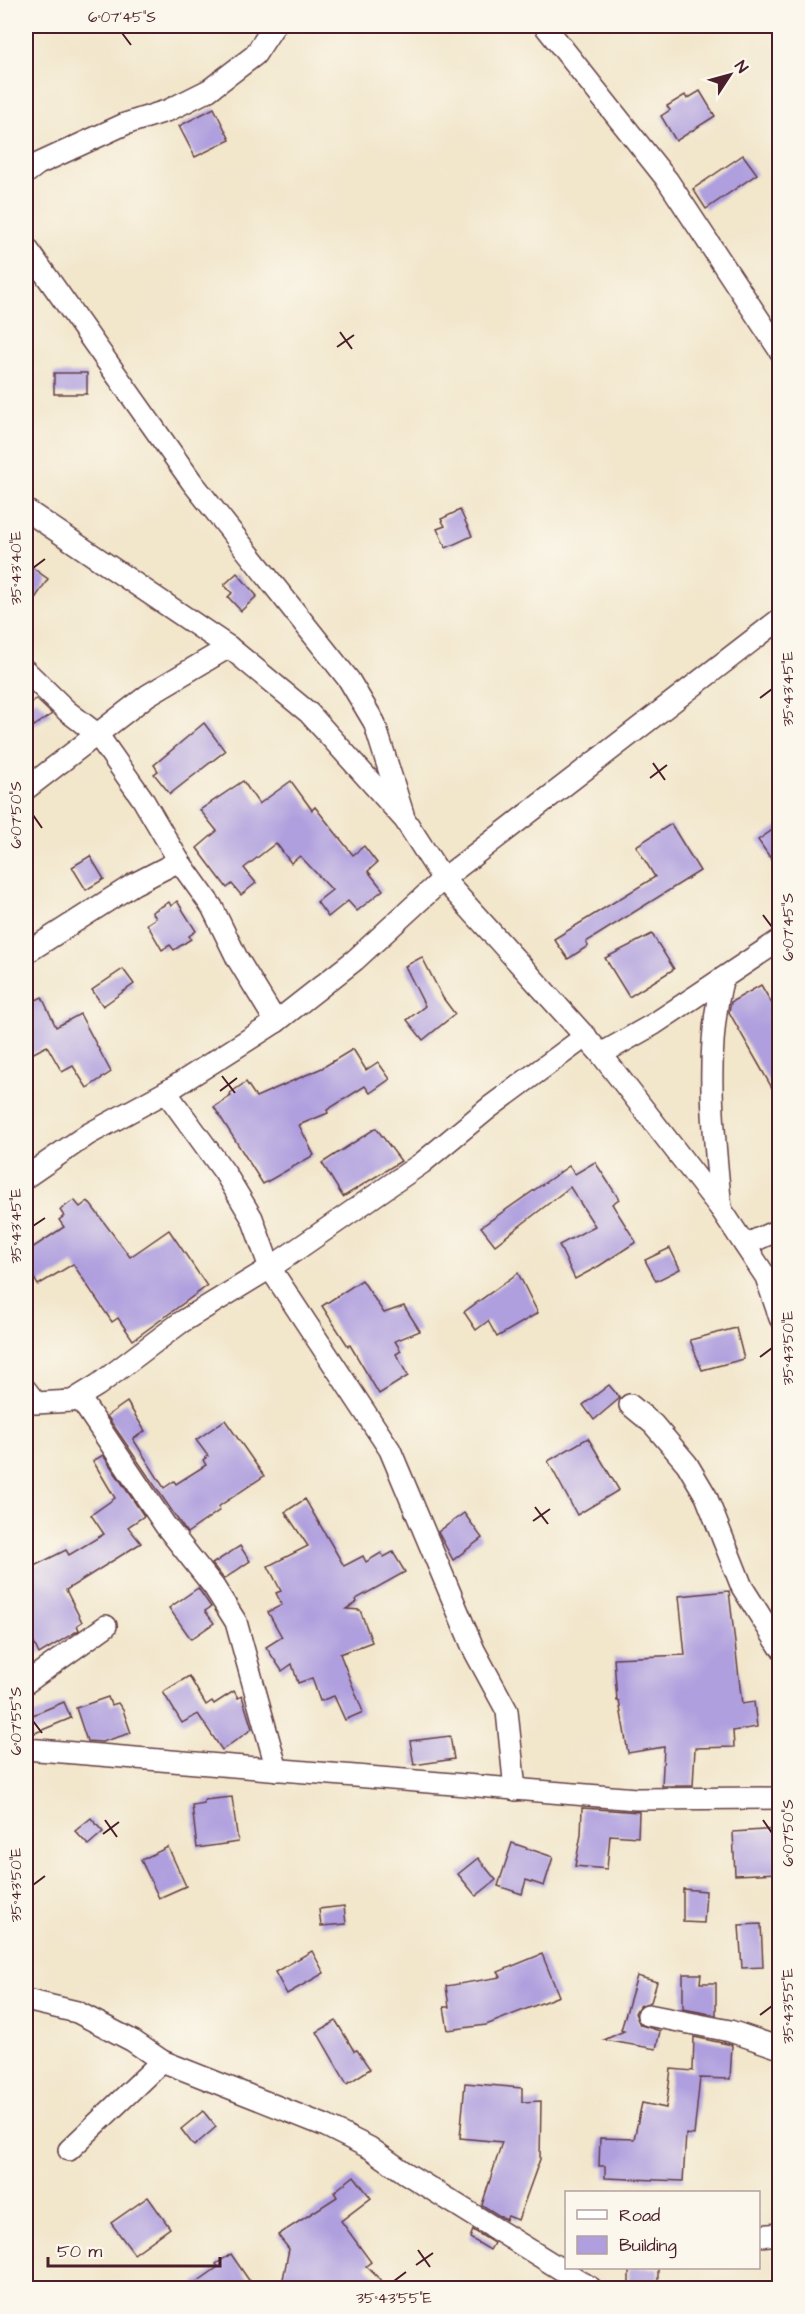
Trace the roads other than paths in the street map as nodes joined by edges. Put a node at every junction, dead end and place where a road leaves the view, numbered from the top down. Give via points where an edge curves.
1 (274, 26) edge
2 (546, 26) edge
3 (26, 173) edge
4 (26, 247) edge
5 (780, 351) edge
6 (26, 510) edge
7 (780, 619) edge
8 (229, 647) junction
9 (26, 671) edge
10 (97, 734) junction
11 (26, 789) edge
12 (405, 820) junction
13 (179, 861) junction
14 (443, 879) junction
15 (780, 940) edge
16 (29, 943) edge
17 (722, 981) junction
18 (276, 1022) junction
19 (586, 1036) junction
20 (601, 1054) junction
21 (166, 1092) junction
22 (26, 1177) edge
23 (721, 1209) junction
24 (780, 1229) edge
25 (745, 1245) junction
26 (270, 1268) junction
27 (780, 1318) edge
28 (26, 1390) edge
29 (79, 1397) junction
30 (630, 1405) dead end
31 (106, 1626) dead end
32 (780, 1647) edge
33 (26, 1683) edge
34 (26, 1749) edge
35 (276, 1770) junction
36 (515, 1790) junction
37 (780, 1798) edge
38 (26, 2000) edge
39 (648, 2015) dead end
40 (780, 2048) edge
41 (162, 2061) junction
42 (69, 2150) dead end
43 (780, 2234) edge
44 (760, 2236) edge
45 (561, 2262) edge
46 (569, 2269) edge
47 (591, 2289) edge

1 - 3 street via 255,55 209,90 169,110 125,124
2 - 5 street via 668,181
4 - 12 street via 192,482 349,680 374,722
6 - 8 street
7 - 14 street
8 - 10 street via 148,695
8 - 12 street via 309,713
9 - 10 street
10 - 11 street
10 - 13 street via 142,798
12 - 14 street
13 - 16 street
13 - 18 street via 212,907
14 - 18 street via 355,960
14 - 19 street
15 - 17 street
17 - 20 street
17 - 23 street via 713,1040 713,1122
18 - 21 street
19 - 20 street
19 - 26 street via 422,1163
20 - 23 street
21 - 22 street via 87,1135
21 - 26 street via 225,1173 252,1218
23 - 25 street
24 - 25 street
25 - 27 street via 766,1277
26 - 29 street via 197,1311
26 - 36 street via 390,1450 465,1630 507,1711
28 - 29 street via 36,1403
29 - 35 street via 236,1622
30 - 32 street via 653,1424 687,1464 706,1496 742,1587
31 - 33 street
34 - 35 street
35 - 36 street
36 - 37 street via 636,1799
38 - 41 street via 77,2012
39 - 40 street via 730,2031
41 - 42 street
41 - 45 street via 370,2148
43 - 44 street
46 - 47 street

